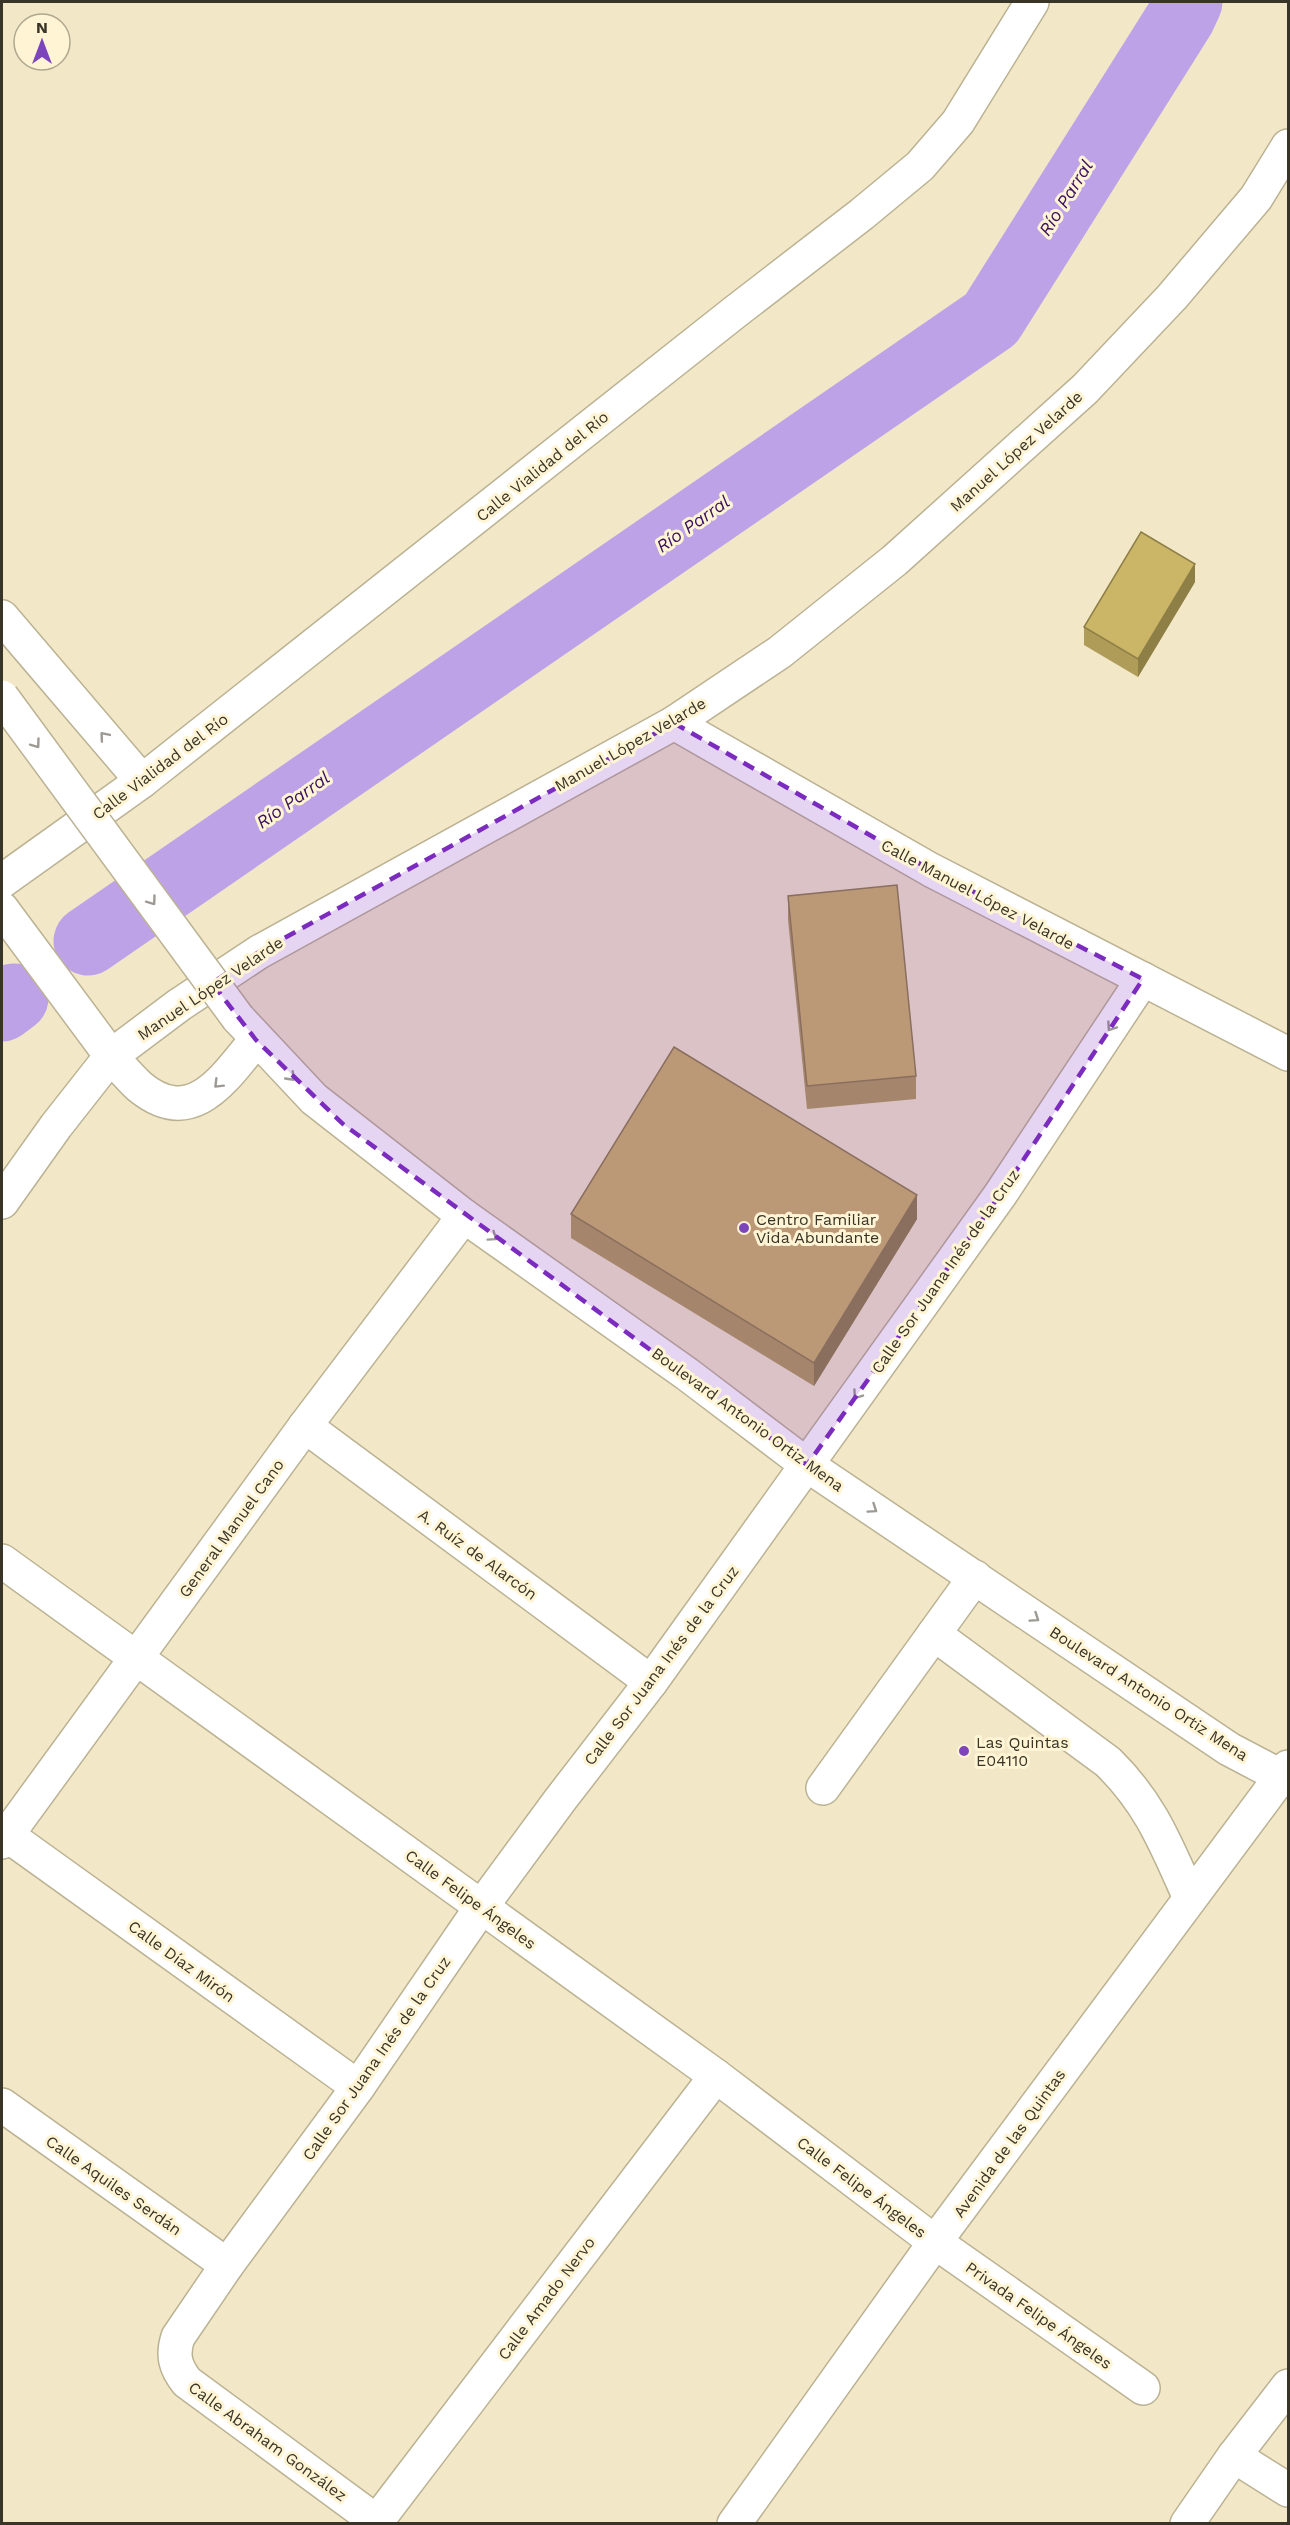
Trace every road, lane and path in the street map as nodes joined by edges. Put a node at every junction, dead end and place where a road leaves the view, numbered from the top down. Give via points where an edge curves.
1 (1023, 7) edge
2 (1288, 146) edge
3 (2, 616) edge
4 (2, 697) edge
5 (674, 723) junction
6 (142, 781) junction
7 (2, 881) edge
8 (2, 909) edge
9 (1143, 979) junction
10 (247, 1029) junction
11 (1288, 1054) edge
12 (111, 1056) junction
13 (2, 1202) edge
14 (464, 1216) junction
15 (305, 1426) junction
16 (807, 1465) junction
17 (2, 1560) edge
18 (975, 1577) junction
19 (934, 1634) junction
20 (135, 1658) junction
21 (651, 1682) junction
22 (1286, 1775) edge
23 (823, 1788) dead end
24 (4, 1838) edge
25 (1190, 1898) junction
26 (482, 1906) junction
27 (716, 2076) junction
28 (358, 2086) junction
29 (2, 2105) edge
30 (935, 2242) junction
31 (227, 2265) junction
32 (174, 2348) joint
33 (1288, 2386) edge
34 (1143, 2388) dead end
35 (1234, 2456) junction
36 (1288, 2490) edge
37 (378, 2522) edge
38 (734, 2523) edge
39 (1187, 2523) edge

1 - 6 street, Calle Vialidad del Río via 958,122 920,166
2 - 5 street, Manuel López Velarde via 1256,198 1172,297 1085,389 895,560 780,652
6 -> 3 street
4 -> 10 street, Boulevard Antonio Ortiz Mena, bridge
5 - 9 street, Calle Manuel López Velarde via 931,870
5 - 12 street, Manuel López Velarde via 259,952
6 - 7 street, Calle Vialidad del Río
8 - 12 street
9 - 11 street, Calle Manuel López Velarde
9 -> 16 street, Calle Sor Juana Inés de la Cruz via 1000,1195
10 -> 12 street via 219,1084 191,1102 174,1103 156,1097
10 -> 14 street, Boulevard Antonio Ortiz Mena via 314,1099
12 - 13 street, Manuel López Velarde
14 - 15 street, General Manuel Cano
14 -> 16 street, Boulevard Antonio Ortiz Mena via 687,1374
15 - 20 street, General Manuel Cano
15 - 21 street, A. Ruíz de Alarcón
16 -> 18 street, Boulevard Antonio Ortiz Mena
16 - 21 street, Calle Sor Juana Inés de la Cruz
17 - 20 street, Calle Felipe Ángeles
18 - 19 street
18 -> 22 street, Boulevard Antonio Ortiz Mena via 1229,1749
19 - 23 street
19 - 25 street via 1127,1780 1146,1806
20 - 24 street, General Manuel Cano
20 - 26 street, Calle Felipe Ángeles
21 - 26 street, Calle Sor Juana Inés de la Cruz
22 - 25 street, Avenida de las Quintas
24 - 28 street, Calle Díaz Mirón
25 - 30 street, Avenida de las Quintas
26 - 27 street, Calle Felipe Ángeles
26 - 28 street, Calle Sor Juana Inés de la Cruz
27 - 30 street, Calle Felipe Ángeles
27 - 37 street, Calle Amado Nervo
28 - 31 street, Calle Sor Juana Inés de la Cruz
29 - 31 street, Calle Aquiles Serdán
30 - 34 street, Privada Felipe Ángeles
30 - 38 street, Avenida de las Quintas
31 - 32 street, Calle Sor Juana Inés de la Cruz
32 - 37 street, Calle Abraham González via 174,2360 187,2382
33 - 35 street
35 - 36 street
35 - 39 street

